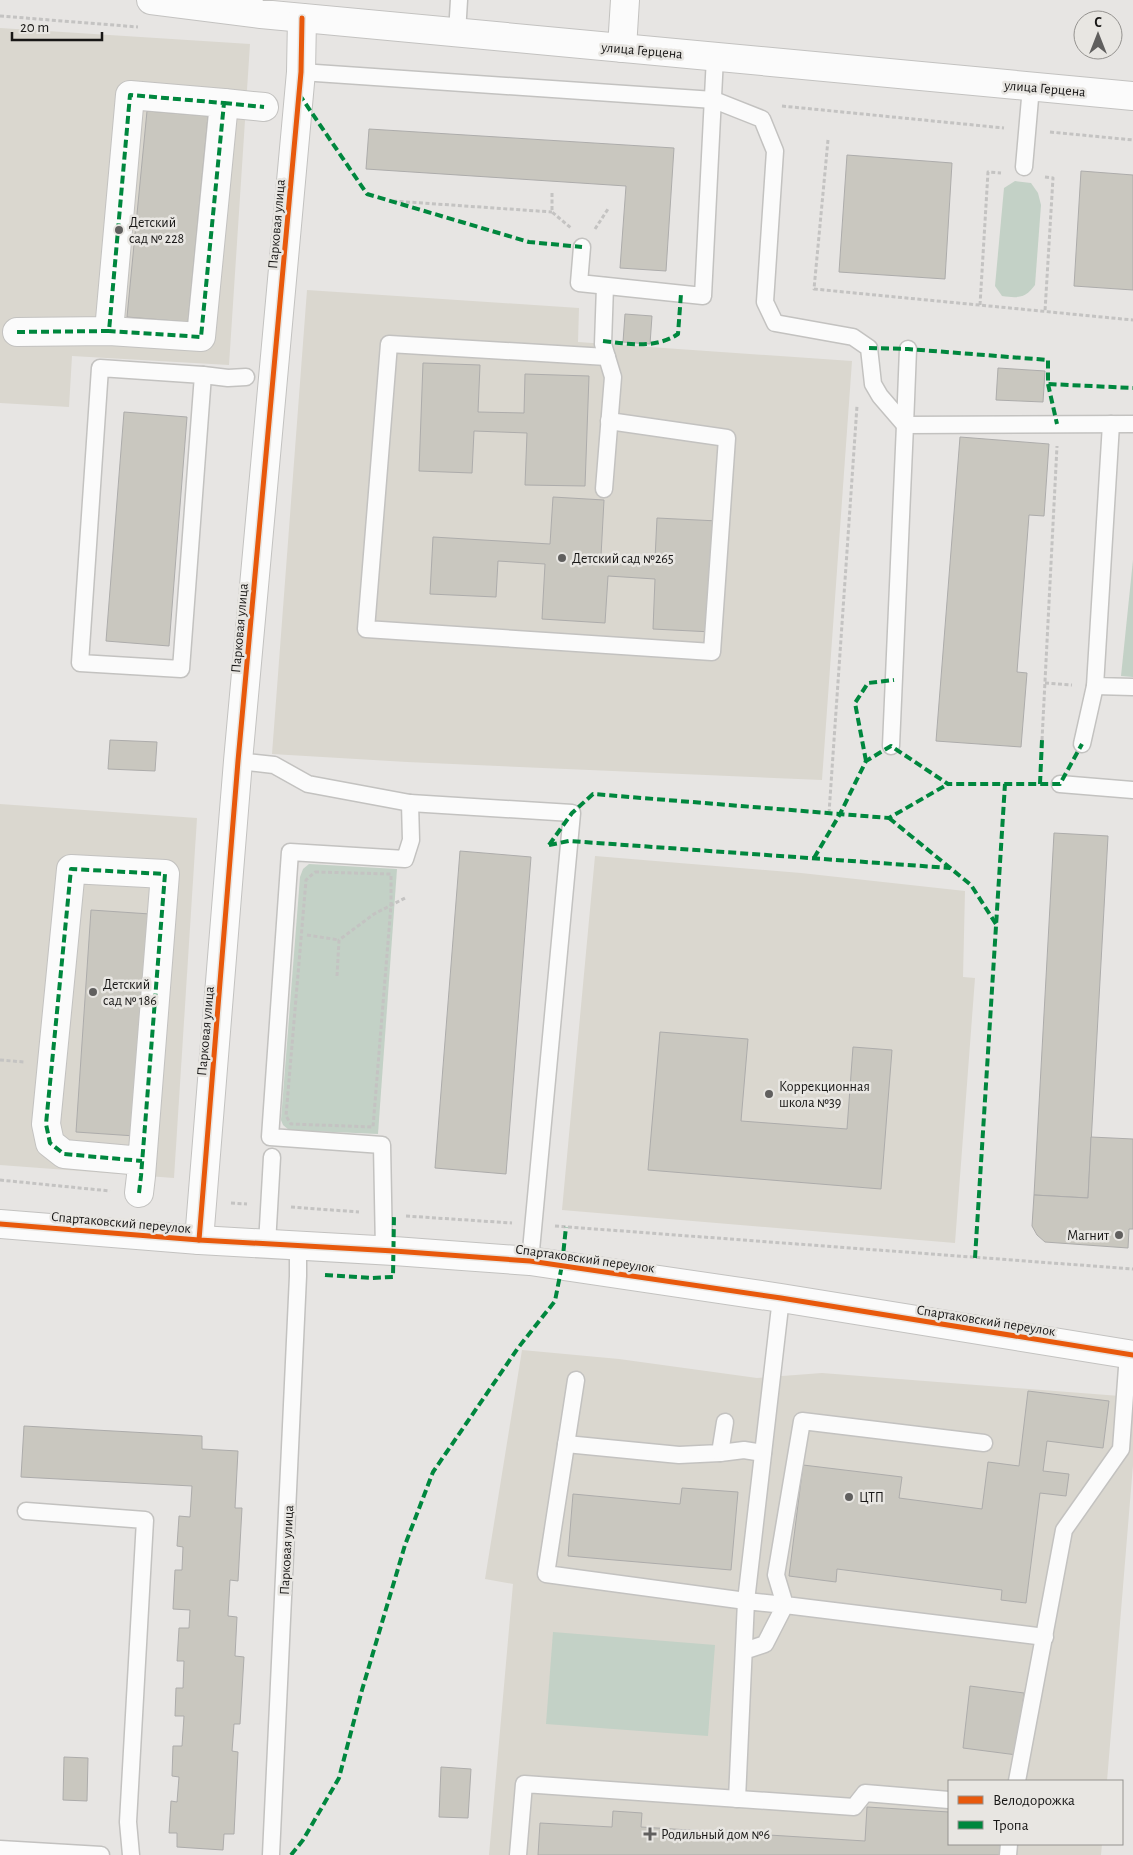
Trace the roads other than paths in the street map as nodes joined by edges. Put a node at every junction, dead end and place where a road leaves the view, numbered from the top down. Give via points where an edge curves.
1 (151, 0) edge
2 (459, 0) edge
3 (625, 0) edge
4 (262, 7) edge
5 (302, 18) junction
6 (457, 33) junction
7 (622, 48) junction
8 (715, 57) junction
9 (301, 72) junction
10 (1031, 87) junction
11 (1133, 96) edge
12 (714, 100) junction
13 (224, 103) junction
14 (264, 107) dead end
15 (1024, 167) dead end
16 (582, 247) road end
17 (605, 286) junction
18 (109, 331) junction
19 (17, 332) dead end
20 (908, 349) dead end
21 (607, 357) junction
22 (203, 375) junction
23 (246, 377) dead end
24 (609, 421) junction
25 (1112, 424) junction
26 (1133, 424) edge
27 (905, 425) junction
28 (604, 489) dead end
29 (1095, 686) junction
30 (1133, 687) edge
31 (1082, 744) dead end
32 (891, 746) dead end
33 (238, 761) junction
34 (1060, 784) dead end
35 (1133, 790) edge
36 (410, 803) junction
37 (272, 1157) dead end
38 (142, 1161) junction
39 (139, 1193) road end
40 (0, 1224) edge
41 (199, 1240) junction
42 (267, 1244) junction
43 (298, 1245) junction
44 (384, 1250) junction
45 (530, 1261) junction
46 (781, 1298) junction
47 (1130, 1354) edge
48 (576, 1380) dead end
49 (725, 1422) dead end
50 (984, 1443) dead end
51 (566, 1444) junction
52 (720, 1453) junction
53 (763, 1453) junction
54 (26, 1511) dead end
55 (746, 1602) junction
56 (785, 1606) junction
57 (1045, 1637) junction
58 (744, 1651) junction
59 (1017, 1780) edge
60 (737, 1799) junction
61 (948, 1800) edge
62 (0, 1849) edge
63 (102, 1855) edge
64 (131, 1855) edge
65 (271, 1855) edge
66 (518, 1855) edge

1 - 4 street, улица Герцена
2 - 6 lane
3 - 7 street
4 - 5 street, улица Герцена
5 - 6 street, улица Герцена
5 - 9 street, Парковая улица
6 - 7 street, улица Герцена
7 - 8 street, улица Герцена
8 - 10 street, улица Герцена
8 - 12 lane
9 - 12 lane
9 - 33 street, Парковая улица
10 - 11 street, улица Герцена
10 - 15 lane
12 - 17 lane via 703,296
12 - 27 lane via 762,119 776,151 765,302 775,323 853,337 869,348 873,384
13 - 14 street
13 - 18 street via 201,337
13 - 18 street via 130,95
16 - 17 lane via 579,283
17 - 21 lane via 603,344
18 - 19 street
20 - 27 lane
21 - 24 lane via 613,377
21 - 24 lane via 389,344 366,629 712,652 727,438
22 - 22 lane via 181,669 80,663 100,368
22 - 23 lane
24 - 28 lane
25 - 26 lane
25 - 27 lane
25 - 29 lane
27 - 32 lane
29 - 30 lane
29 - 31 lane
33 - 36 lane via 274,765 308,784
33 - 41 street, Парковая улица
34 - 35 lane
36 - 44 lane via 411,840 405,859 290,852 270,1137 382,1144
36 - 45 lane via 572,813
37 - 42 lane
38 - 38 street via 165,874 71,869 46,1124 50,1143 64,1154
38 - 39 street
40 - 41 street, Спартаковский переулок
41 - 42 street, Спартаковский переулок
42 - 43 street, Спартаковский переулок
43 - 44 street, Спартаковский переулок
43 - 65 lane, Парковая улица
44 - 45 street, Спартаковский переулок
45 - 46 street, Спартаковский переулок
46 - 47 street, Спартаковский переулок
46 - 53 lane
47 - 57 lane via 1121,1449 1064,1530
48 - 51 lane
49 - 52 lane
50 - 56 lane via 802,1421 776,1575
51 - 52 lane via 680,1455
51 - 55 lane via 546,1574
52 - 53 lane via 744,1450
53 - 55 lane
54 - 64 lane via 145,1520 128,1822
55 - 56 lane
55 - 58 lane
56 - 57 lane
56 - 58 lane via 765,1644
57 - 59 lane
58 - 60 lane
60 - 61 lane via 854,1807 865,1793
60 - 66 lane via 524,1784
62 - 63 lane

